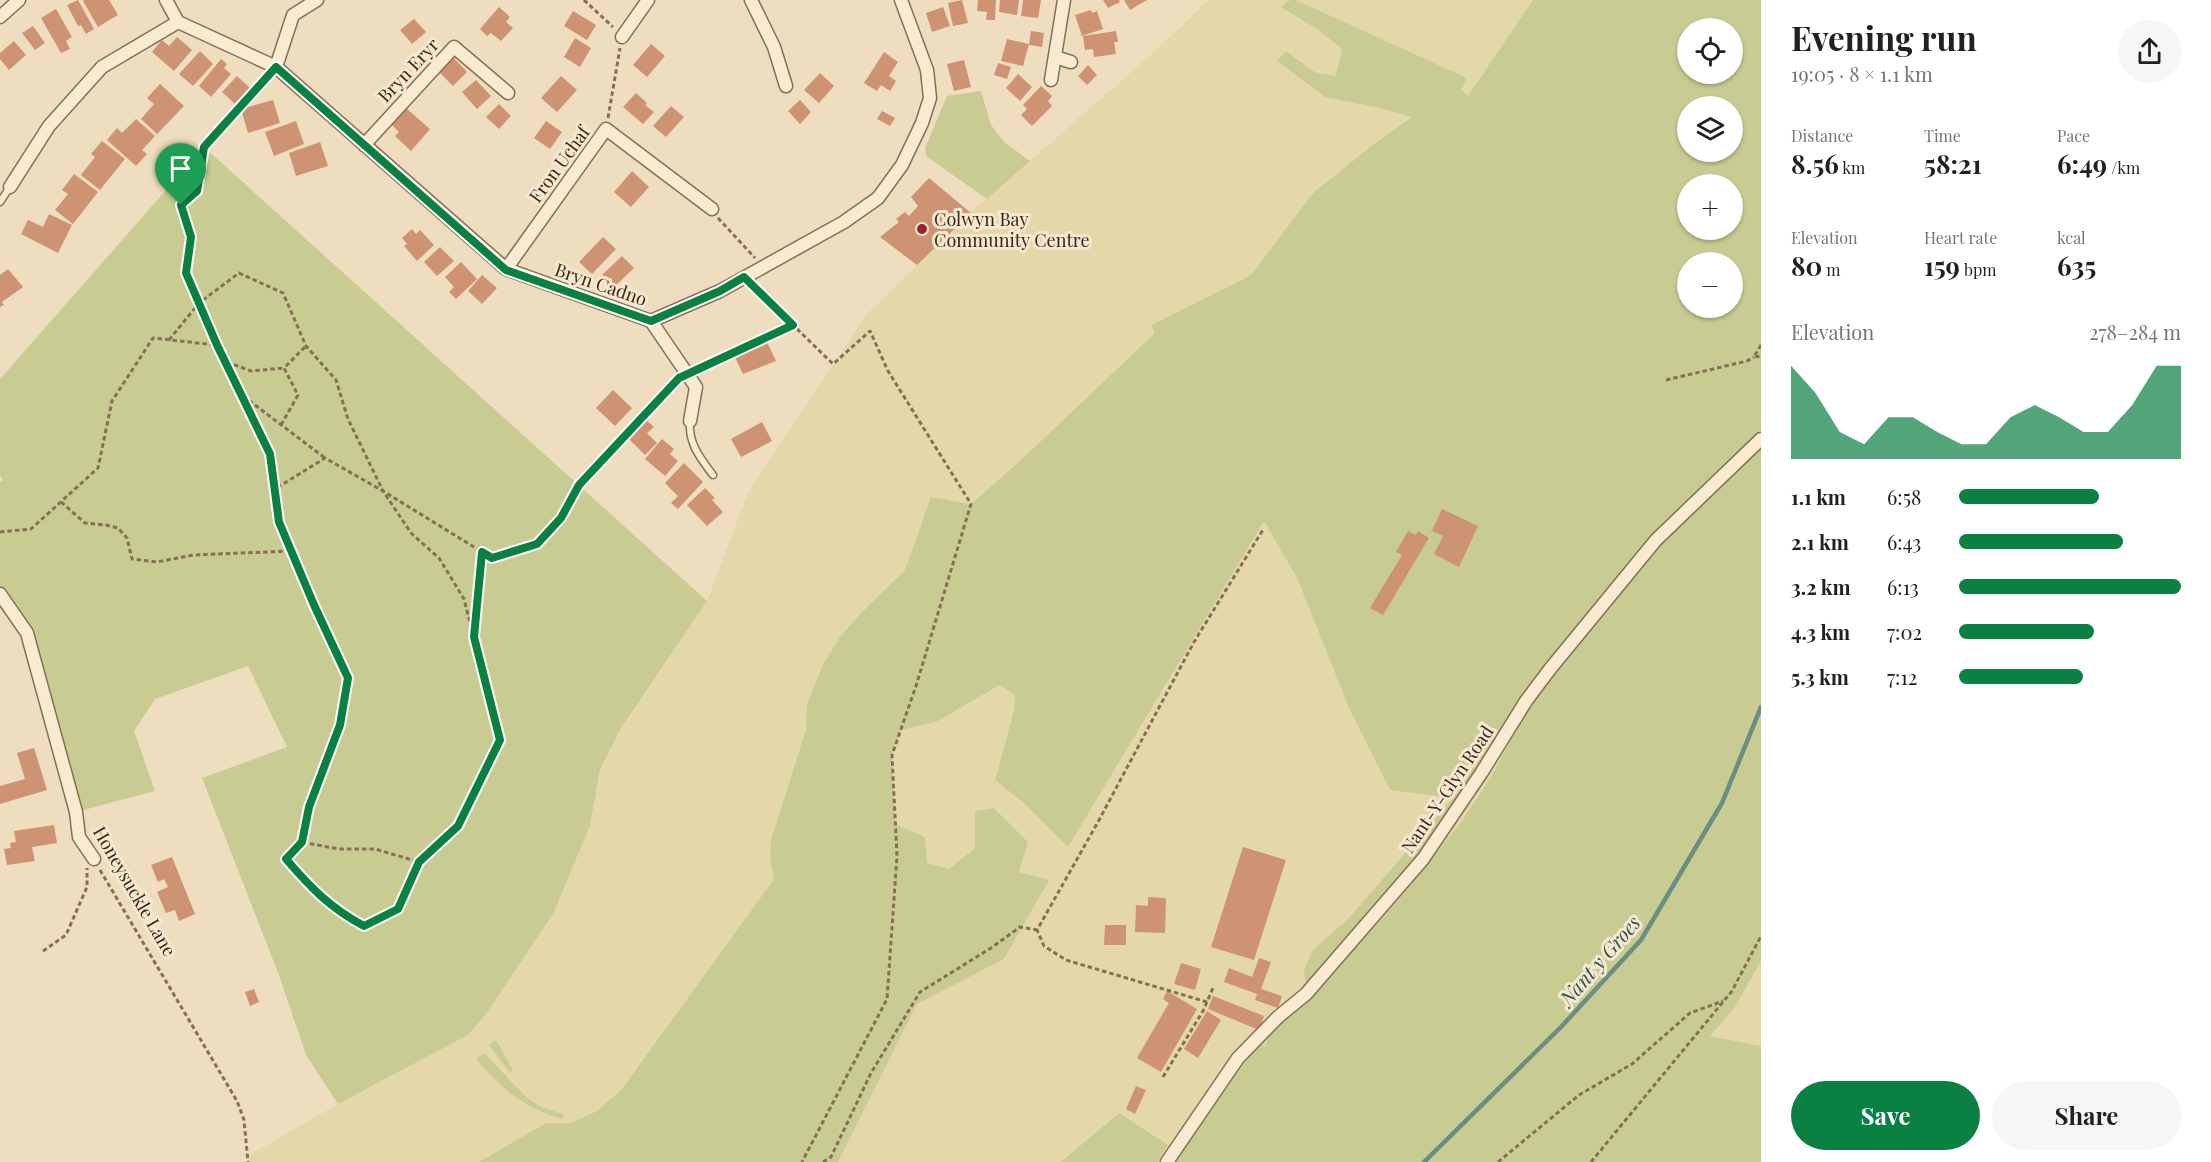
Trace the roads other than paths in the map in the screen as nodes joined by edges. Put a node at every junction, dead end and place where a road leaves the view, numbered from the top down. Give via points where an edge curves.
1 (19, 0) edge
2 (166, 0) edge
3 (317, 0) edge
4 (648, 0) edge
5 (751, 0) edge
6 (901, 0) edge
7 (1064, 0) edge
8 (0, 17) edge
9 (178, 22) junction
10 (623, 36) road end
11 (1055, 57) junction
12 (1071, 62) dead end
13 (276, 67) junction
14 (1051, 80) dead end
15 (786, 86) dead end
16 (508, 93) dead end
17 (364, 145) junction
18 (10, 186) joint
19 (0, 202) edge
20 (712, 209) road end
21 (506, 270) junction
22 (651, 321) junction
23 (690, 421) joint
24 (1761, 439) edge
25 (713, 475) dead end
26 (0, 594) edge
27 (91, 855) road end
28 (1167, 1162) edge

1 - 8 street
2 - 9 street
3 - 13 street via 293,15
4 - 10 street
5 - 15 street via 774,47
6 - 22 street, Bryn Cadno via 927,70 930,98 902,165 878,198 844,222 720,291
7 - 11 street
9 - 13 street, Bryn Cadno
9 - 18 street via 102,67 49,126
11 - 12 street
11 - 14 street
13 - 17 street, Bryn Cadno
16 - 17 street, Bryn Eryr via 454,46
17 - 21 street, Bryn Cadno
18 - 19 lane
20 - 21 street, Fron Uchaf via 606,129
21 - 22 street, Bryn Cadno
22 - 23 street via 696,387
23 - 25 lane via 691,443
24 - 28 street, Nant-Y-Glyn Road via 1656,540 1526,701 1423,858 1306,994 1238,1058
26 - 27 street, Honeysuckle Lane via 27,633 76,812 79,837

